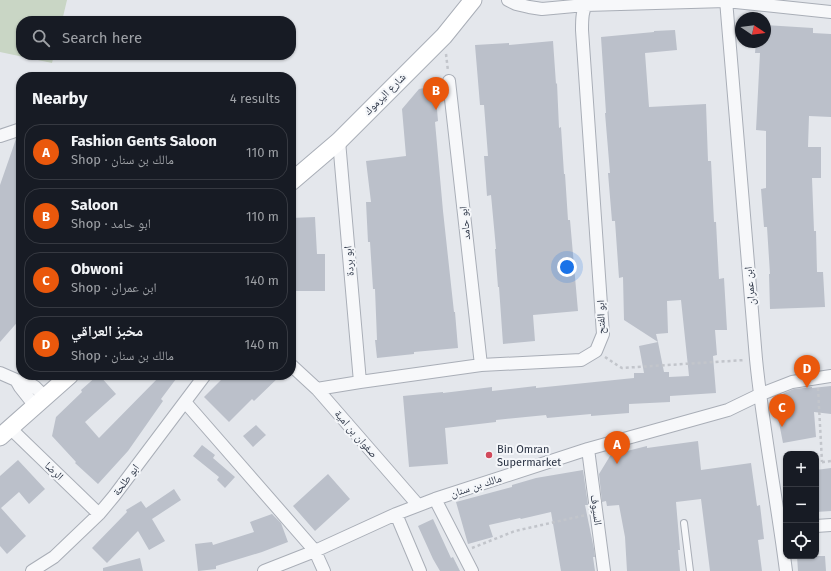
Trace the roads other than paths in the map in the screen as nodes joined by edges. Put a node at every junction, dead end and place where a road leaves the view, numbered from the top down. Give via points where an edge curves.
1 (473, 0) edge
2 (508, 0) edge
3 (726, 1) edge
4 (586, 2) edge
5 (520, 3) edge
6 (831, 12) edge
7 (449, 80) road end
8 (16, 131) edge
9 (0, 137) edge
10 (339, 141) junction
11 (296, 174) edge
12 (481, 365) junction
13 (296, 370) edge
14 (0, 373) edge
15 (831, 376) edge
16 (64, 380) edge
17 (201, 380) edge
18 (360, 382) junction
19 (317, 389) junction
20 (759, 395) junction
21 (40, 402) junction
22 (186, 402) junction
23 (5, 433) edge
24 (588, 449) junction
25 (435, 499) junction
26 (418, 505) junction
27 (99, 514) junction
28 (396, 514) junction
29 (684, 523) dead end
30 (819, 526) edge
31 (831, 526) edge
32 (783, 528) edge
33 (315, 551) junction
34 (785, 559) edge
35 (32, 571) edge
36 (265, 571) edge
37 (324, 571) edge
38 (420, 571) edge
39 (472, 571) edge
40 (604, 571) edge
41 (690, 571) edge
42 (786, 571) edge

1 - 10 street, شارع اليرموك via 444,36
2 - 5 street
3 - 4 street
3 - 6 street
3 - 20 street, ابن عمران
4 - 5 street via 542,9
4 - 12 street, ابو الفتح via 582,30 603,334 596,351 581,360
7 - 12 street, ابو حامد
8 - 9 street
10 - 11 street, شارع اليرموك
10 - 18 street, ابو بردة
12 - 18 street
13 - 19 street, صفوان بن امية
14 - 21 street via 16,380 24,394
15 - 20 street, مالك بن سنان via 792,382
16 - 21 street
17 - 22 street, ابو طلحة
18 - 19 street
19 - 26 street, صفوان بن امية
20 - 24 street, مالك بن سنان via 728,410
20 - 32 street, ابن عمران
21 - 23 street
22 - 27 street, ابو طلحة
22 - 33 street
23 - 27 street, الرضا
24 - 25 street, مالك بن سنان
24 - 40 street, السيوف
25 - 26 street, مالك بن سنان
25 - 39 street
26 - 28 street, مالك بن سنان
27 - 35 street, ابو طلحة via 54,557
28 - 33 street, مالك بن سنان
28 - 38 street
29 - 41 lane
30 - 31 street
33 - 36 street, مالك بن سنان
33 - 37 street
34 - 42 street, ابن عمران

